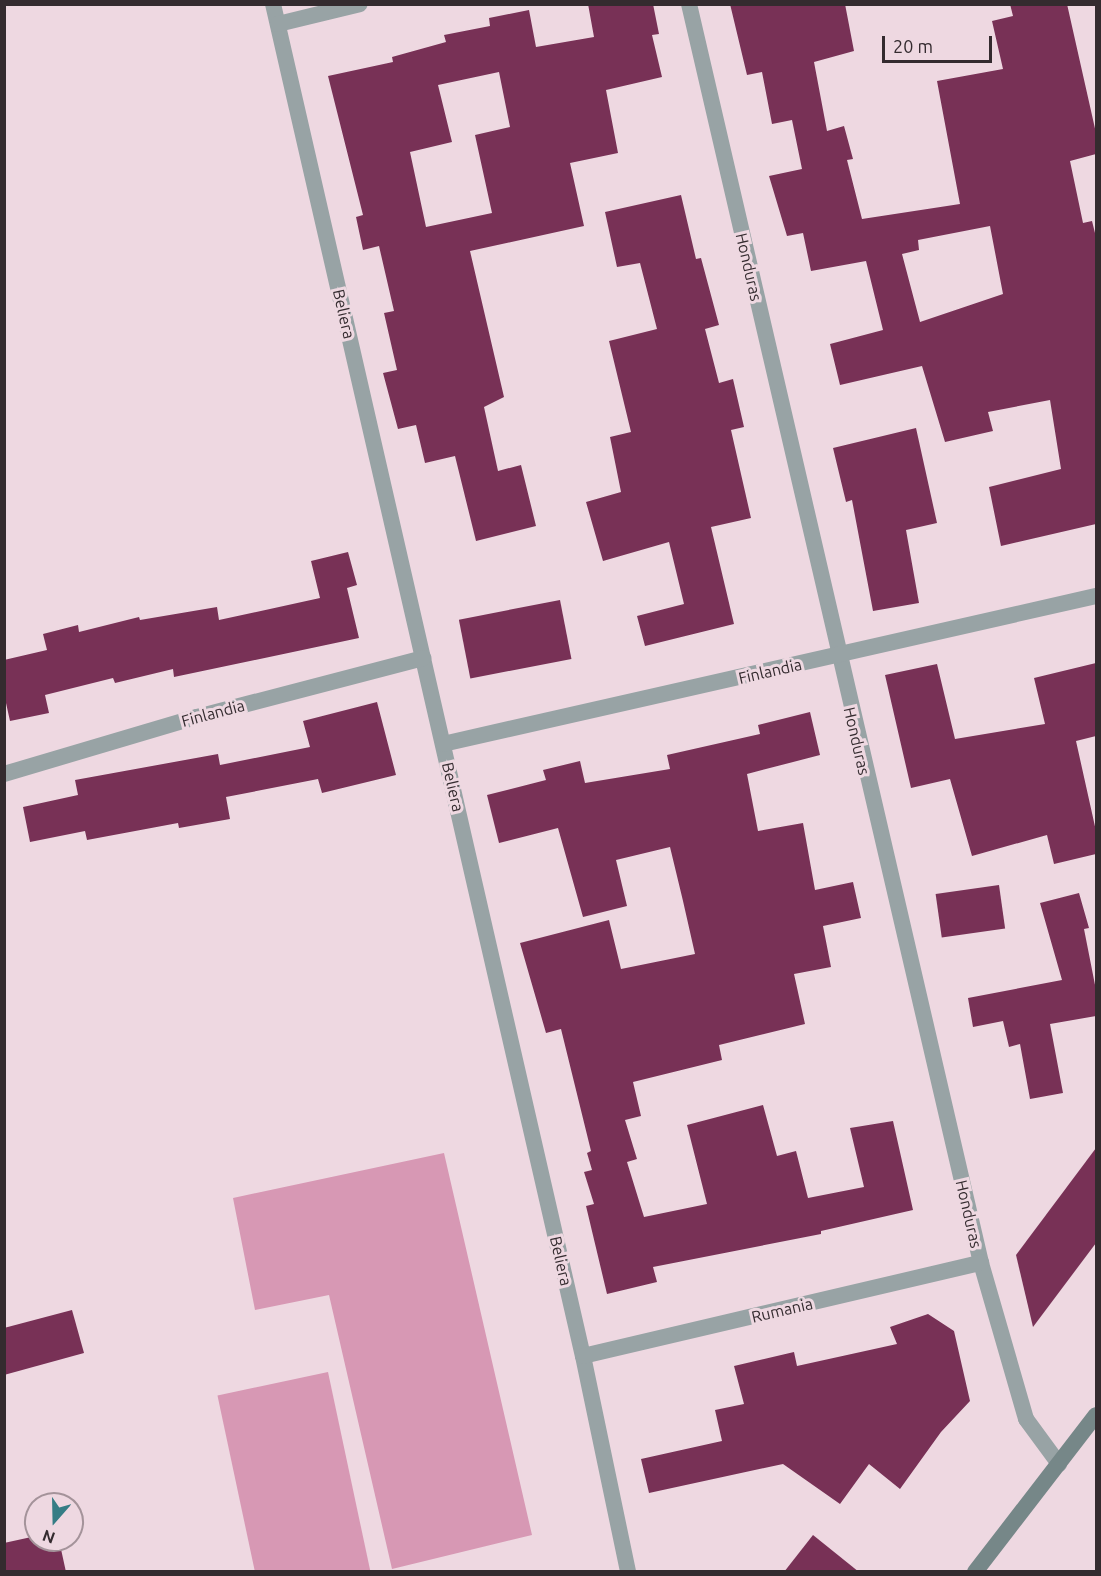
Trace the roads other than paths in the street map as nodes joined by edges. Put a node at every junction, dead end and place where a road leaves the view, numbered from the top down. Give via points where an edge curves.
1 (273, 4) edge
2 (360, 4) edge
3 (689, 4) edge
4 (278, 24) junction
5 (1096, 596) edge
6 (837, 656) junction
7 (423, 658) junction
8 (443, 744) junction
9 (4, 774) edge
10 (981, 1263) junction
11 (583, 1356) junction
12 (1096, 1415) edge
13 (1059, 1464) junction
14 (628, 1572) edge
15 (975, 1572) edge

1 - 4 street, Beliera
2 - 4 street
3 - 6 street, Honduras
4 - 7 street, Beliera
5 - 6 street, Finlandia
6 - 8 street, Finlandia
6 - 10 street, Honduras
7 - 8 street, Beliera
7 - 9 street, Finlandia via 197,717
8 - 11 street, Beliera
10 - 11 street, Rumania
10 - 13 street, Honduras via 1026,1419
11 - 14 street, Beliera
12 - 13 main road
13 - 15 main road

